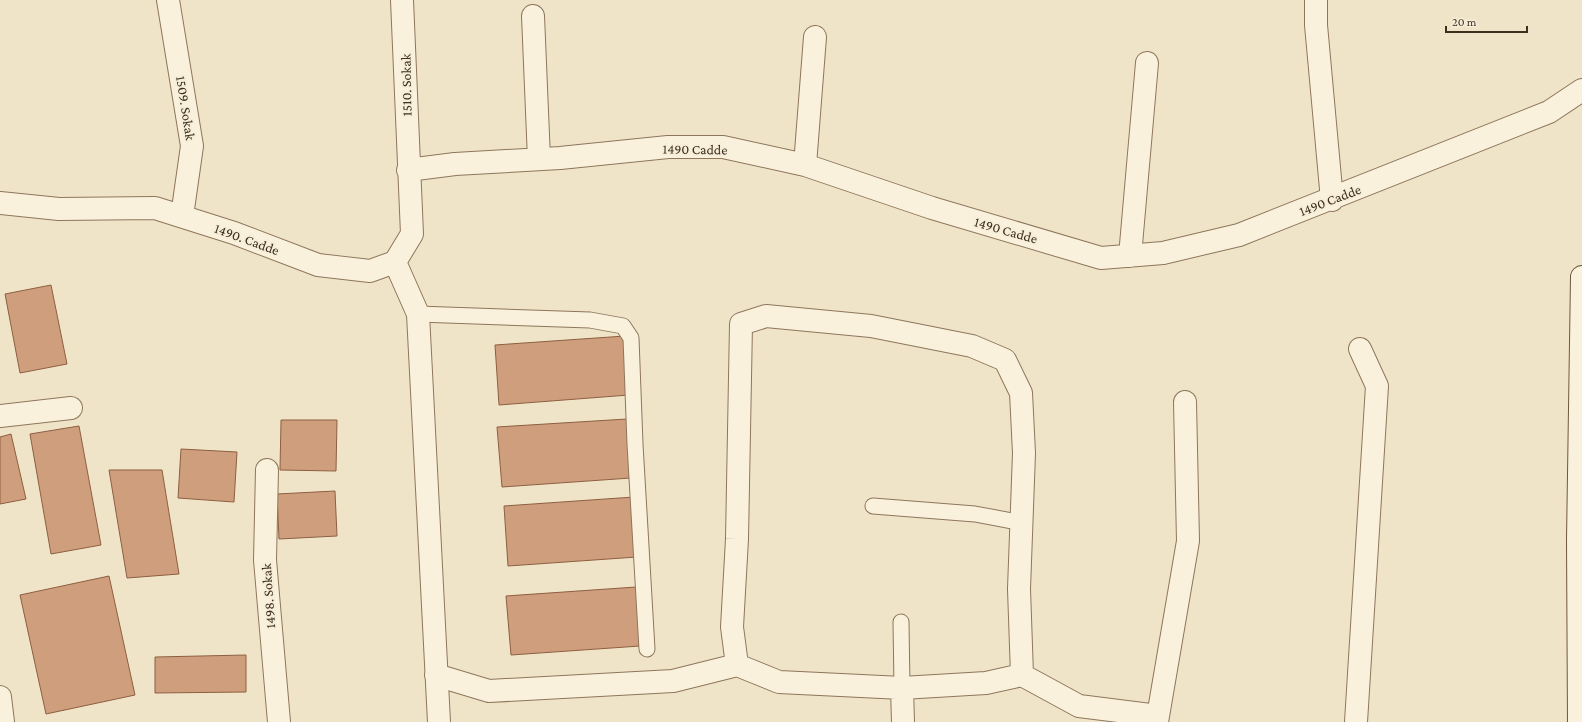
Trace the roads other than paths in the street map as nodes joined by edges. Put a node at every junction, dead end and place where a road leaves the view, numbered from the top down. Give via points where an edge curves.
1 (168, 0) edge
2 (402, 0) edge
3 (1316, 0) edge
4 (533, 16) dead end
5 (815, 37) dead end
6 (1147, 63) dead end
7 (1582, 90) edge
8 (539, 159) junction
9 (805, 165) junction
10 (408, 170) junction
11 (1332, 200) junction
12 (0, 203) edge
13 (182, 216) junction
14 (1130, 256) junction
15 (395, 262) junction
16 (1582, 277) edge
17 (418, 314) junction
18 (1360, 349) dead end
19 (1185, 402) dead end
20 (70, 408) dead end
21 (0, 416) edge
22 (267, 470) dead end
23 (873, 506) dead end
24 (1023, 523) junction
25 (1580, 540) edge
26 (901, 622) dead end
27 (647, 648) dead end
28 (737, 665) junction
29 (436, 675) junction
30 (1022, 675) junction
31 (902, 688) junction
32 (0, 697) edge
33 (1157, 719) edge
34 (3, 722) edge
35 (278, 722) edge
36 (439, 722) edge
37 (903, 722) edge
38 (1356, 722) edge
39 (1579, 722) edge

1 - 13 street, 1509. Sokak via 192,146
2 - 10 street, 1510. Sokak
3 - 11 street
4 - 8 street
5 - 9 street
6 - 14 street
7 - 11 street, 1490 Cadde via 1549,112
8 - 9 street, 1490 Cadde via 668,147 723,147
8 - 10 street, 1490 Cadde via 455,164
9 - 14 street, 1490 Cadde via 932,208 1101,258
10 - 15 street via 412,234
11 - 14 street, 1490 Cadde via 1239,235 1164,254
12 - 13 street, 1490. Cadde via 59,209 155,208
13 - 15 street, 1490. Cadde via 318,265 370,271
15 - 17 street
16 - 25 street
17 - 27 lane via 590,320 623,326 631,338
17 - 29 street
18 - 38 street via 1377,386
19 - 33 street via 1188,541
20 - 21 street
22 - 35 street, 1498. Sokak via 265,560
23 - 24 lane via 975,514
24 - 28 street via 1024,453 1021,393 1005,360 972,346 871,326 766,316 741,324 737,539 732,627
24 - 30 street via 1019,589
25 - 39 street
26 - 31 lane
28 - 29 street via 673,681 489,692
28 - 31 street via 779,682
29 - 36 street
30 - 31 street via 986,683
30 - 33 street via 1079,706
31 - 37 street
32 - 34 street

